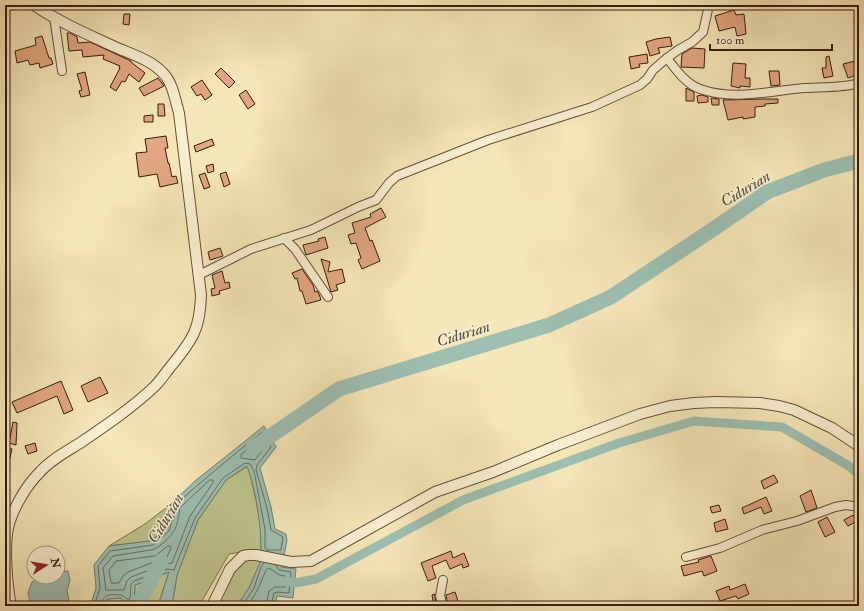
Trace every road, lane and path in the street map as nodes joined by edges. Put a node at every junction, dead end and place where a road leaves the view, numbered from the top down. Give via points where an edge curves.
1 (34, 5) edge
2 (709, 5) edge
3 (54, 17) junction
4 (667, 58) junction
5 (62, 71) dead end
6 (859, 83) edge
7 (284, 238) junction
8 (199, 275) junction
9 (328, 297) dead end
10 (859, 446) edge
11 (859, 507) edge
12 (686, 557) dead end
13 (443, 580) dead end
14 (12, 606) edge
15 (212, 606) edge
16 (443, 606) edge

1 - 3 street
2 - 4 street via 703,32
3 - 5 street
3 - 8 street via 142,59 160,71 170,85 179,113
4 - 6 street via 690,84 699,89 726,95
4 - 7 street via 640,85 614,98 488,140 397,176 376,200 311,230
7 - 8 street via 250,249
7 - 9 street via 295,248
8 - 14 street via 201,312 195,333 156,386 129,409 39,472 24,492 8,529 6,560
10 - 15 street via 832,428 794,410 779,406 716,402 670,406 640,414 435,492 311,561 291,562 246,555 230,569
11 - 12 street via 835,507 762,530 720,548
13 - 16 street via 440,596

